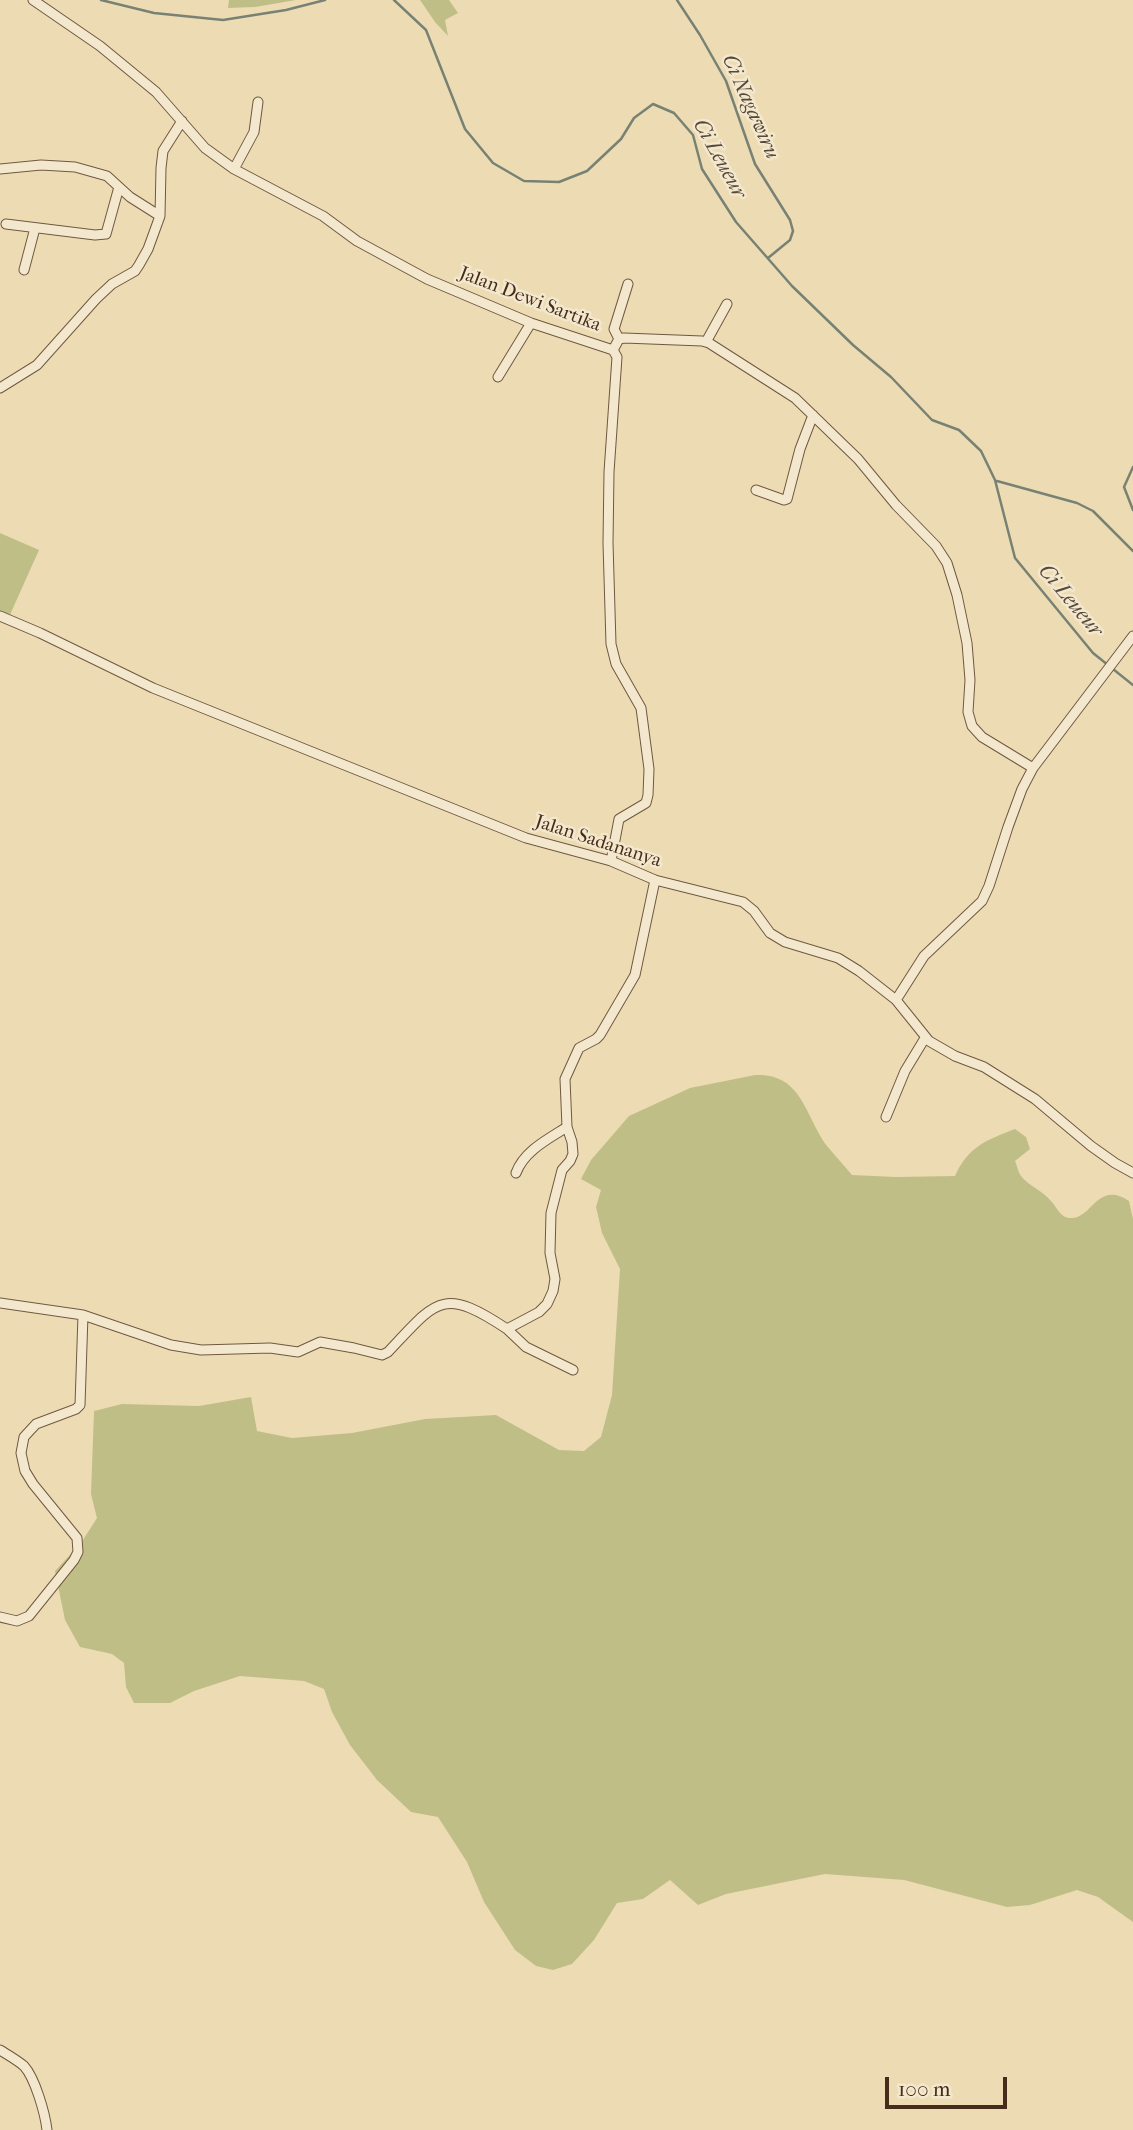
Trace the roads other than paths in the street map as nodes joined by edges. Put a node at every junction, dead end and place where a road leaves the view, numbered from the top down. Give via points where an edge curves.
1 (33, 0) edge
2 (258, 102) dead end
3 (182, 121) junction
4 (0, 169) edge
5 (234, 169) junction
6 (119, 187) junction
7 (160, 216) junction
8 (6, 224) dead end
9 (35, 228) junction
10 (24, 270) dead end
11 (628, 284) dead end
12 (727, 304) dead end
13 (531, 323) junction
14 (619, 339) junction
15 (706, 342) junction
16 (613, 351) junction
17 (498, 377) dead end
18 (0, 388) edge
19 (813, 415) junction
20 (756, 490) dead end
21 (0, 616) edge
22 (1133, 636) edge
23 (1033, 768) junction
24 (611, 861) junction
25 (655, 880) junction
26 (896, 1000) junction
27 (925, 1038) junction
28 (886, 1117) dead end
29 (567, 1127) junction
30 (516, 1173) dead end
31 (1133, 1173) edge
32 (0, 1303) edge
33 (83, 1315) junction
34 (507, 1329) junction
35 (573, 1370) dead end
36 (0, 1618) edge
37 (0, 2050) edge
38 (47, 2130) edge

1 - 3 street, Jalan Dewi Sartika via 100,46 148,85
2 - 5 street via 254,132
3 - 5 street, Jalan Dewi Sartika via 205,148
3 - 7 street via 163,151
4 - 6 street via 75,167 107,176
5 - 13 street, Jalan Dewi Sartika via 427,279
6 - 7 street
6 - 9 street via 102,236
7 - 18 street via 135,271 96,299 37,365
8 - 9 street
9 - 10 street
11 - 14 street via 614,329
12 - 15 street
13 - 16 street, Jalan Dewi Sartika
13 - 17 street
14 - 15 street
14 - 16 street
15 - 19 street via 795,398
16 - 24 street, Jalan Dewi Sartika via 617,357 609,472 611,645 616,664 641,708 649,769 647,799 619,819
19 - 20 street via 787,499
19 - 23 street via 858,459 947,563 967,643 970,720 982,737
21 - 24 street, Jalan Sadananya via 153,688 526,838
22 - 23 street
23 - 26 street via 1012,814 986,894 935,943
24 - 25 street, Jalan Sadananya
25 - 26 street, Jalan Sadananya via 743,902 777,938 838,958
25 - 29 street via 633,981 603,1031 579,1048 565,1075
26 - 27 street, Jalan Sadananya
27 - 28 street
27 - 31 street, Jalan Sadananya via 1035,1099 1091,1146
29 - 30 street via 534,1149
29 - 34 street via 573,1154 562,1170 551,1213 553,1291 539,1311
32 - 33 street
33 - 34 street via 171,1345 201,1350 298,1352 320,1342 382,1355 426,1313 450,1302 484,1314
33 - 36 street via 80,1405 36,1424 24,1437 21,1452 33,1484 74,1532 78,1552 29,1616 17,1621
34 - 35 street via 526,1347
37 - 38 street via 24,2066 30,2076

